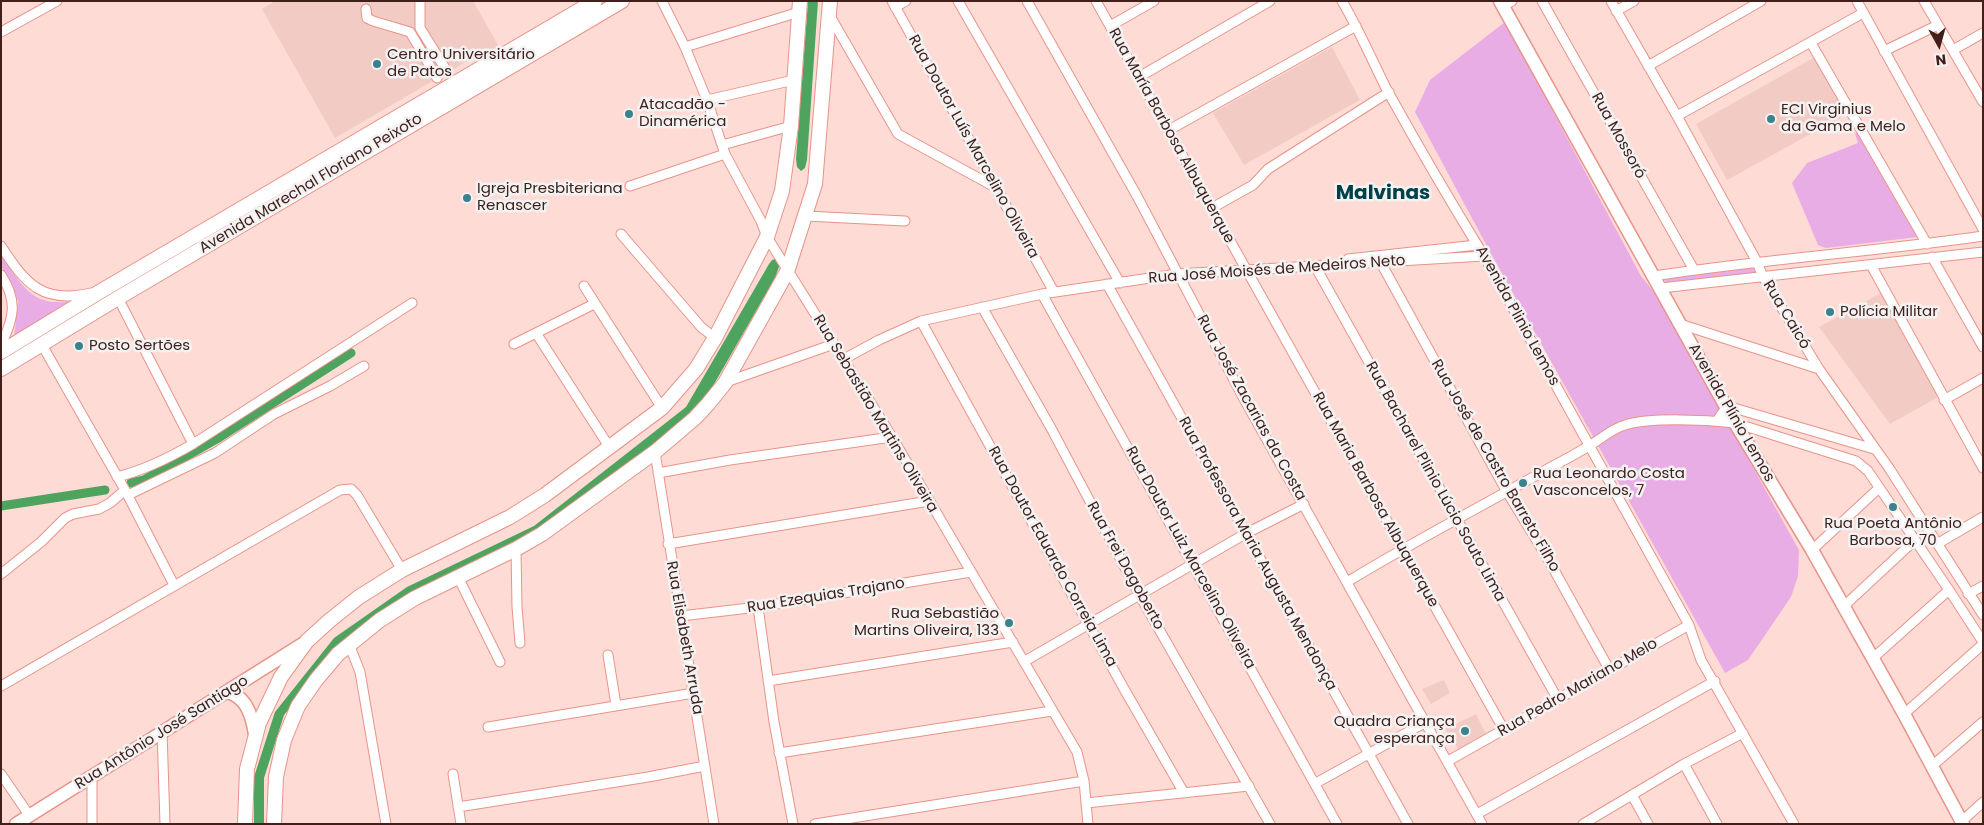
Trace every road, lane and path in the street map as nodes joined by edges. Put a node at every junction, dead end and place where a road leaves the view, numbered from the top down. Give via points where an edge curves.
1 (57, 1) edge
2 (420, 1) edge
3 (595, 1) edge
4 (622, 1) edge
5 (662, 1) edge
6 (830, 1) edge
7 (906, 1) edge
8 (958, 1) edge
9 (1027, 1) edge
10 (1096, 1) edge
11 (1154, 1) edge
12 (1270, 1) edge
13 (1342, 1) edge
14 (1542, 1) edge
15 (1611, 1) edge
16 (1634, 1) edge
17 (1761, 1) edge
18 (1857, 1) edge
19 (1924, 1) edge
20 (1505, 3) edge
21 (893, 4) edge
22 (799, 6) edge
23 (366, 9) dead end
24 (1616, 11) junction
25 (1863, 13) junction
26 (830, 16) junction
27 (1938, 25) junction
28 (1110, 26) junction
29 (1356, 26) junction
30 (1, 32) edge
31 (1983, 34) edge
32 (1810, 43) junction
33 (685, 48) junction
34 (1953, 50) junction
35 (1884, 51) junction
36 (1648, 66) junction
37 (448, 73) dead end
38 (1140, 77) junction
39 (437, 78) dead end
40 (794, 80) junction
41 (1389, 92) junction
42 (706, 100) junction
43 (1983, 102) edge
44 (1678, 116) junction
45 (791, 126) junction
46 (1169, 130) junction
47 (722, 145) junction
48 (725, 154) junction
49 (630, 186) dead end
50 (993, 186) junction
51 (1212, 208) junction
52 (806, 216) junction
53 (905, 221) dead end
54 (1983, 229) edge
55 (621, 234) dead end
56 (1983, 236) edge
57 (767, 238) junction
58 (1927, 244) junction
59 (1477, 245) junction
60 (1, 246) edge
61 (1983, 252) edge
62 (1484, 256) junction
63 (1932, 258) junction
64 (1757, 262) junction
65 (1381, 263) junction
66 (1870, 265) junction
67 (1314, 266) junction
68 (1694, 270) junction
69 (1246, 271) junction
70 (787, 272) junction
71 (1177, 274) junction
72 (1, 275) edge
73 (1654, 276) junction
74 (1763, 277) junction
75 (1120, 283) junction
76 (1107, 284) junction
77 (584, 286) dead end
78 (1661, 288) junction
79 (101, 291) junction
80 (1054, 292) junction
81 (1042, 294) junction
82 (118, 298) junction
83 (412, 303) dead end
84 (594, 304) junction
85 (982, 306) junction
86 (921, 321) junction
87 (1680, 324) junction
88 (536, 333) junction
89 (715, 338) junction
90 (514, 344) dead end
91 (834, 344) junction
92 (1, 345) edge
93 (42, 345) junction
94 (1983, 346) edge
95 (1, 352) edge
96 (844, 359) junction
97 (364, 366) dead end
98 (1, 369) edge
99 (1819, 369) junction
100 (1983, 378) edge
101 (725, 383) junction
102 (1944, 400) junction
103 (1726, 406) junction
104 (662, 408) junction
105 (1717, 421) junction
106 (1735, 423) junction
107 (892, 437) junction
108 (194, 444) junction
109 (1590, 446) junction
110 (610, 448) junction
111 (1874, 450) junction
112 (655, 452) junction
113 (1979, 453) edge
114 (1983, 468) edge
115 (658, 473) junction
116 (118, 477) junction
117 (1879, 488) junction
118 (1507, 492) junction
119 (126, 493) junction
120 (929, 501) junction
121 (1304, 504) junction
122 (1983, 518) edge
123 (1456, 520) junction
124 (1245, 534) junction
125 (1916, 540) junction
126 (668, 544) junction
127 (1937, 544) junction
128 (516, 549) junction
129 (1402, 549) junction
130 (1812, 550) junction
131 (1192, 565) junction
132 (402, 570) junction
133 (971, 572) junction
134 (1, 574) edge
135 (458, 577) junction
136 (1347, 582) junction
137 (174, 585) junction
138 (1983, 586) edge
139 (1949, 590) junction
140 (1139, 594) junction
141 (1968, 594) junction
142 (758, 607) junction
143 (1843, 607) junction
144 (1983, 615) edge
145 (680, 616) junction
146 (1089, 624) junction
147 (1689, 625) junction
148 (307, 641) junction
149 (1012, 642) junction
150 (520, 643) dead end
151 (1983, 643) edge
152 (349, 644) junction
153 (608, 655) dead end
154 (1872, 659) junction
155 (1025, 661) junction
156 (500, 662) dead end
157 (1610, 669) junction
158 (768, 680) junction
159 (1714, 681) junction
160 (1, 686) edge
161 (226, 692) junction
162 (694, 693) junction
163 (1557, 698) junction
164 (616, 705) junction
165 (1052, 711) junction
166 (1904, 714) junction
167 (1426, 722) junction
168 (1983, 722) edge
169 (488, 728) dead end
170 (1504, 730) junction
171 (162, 731) junction
172 (1743, 733) junction
173 (255, 734) junction
174 (779, 753) junction
175 (1369, 754) junction
176 (1448, 761) junction
177 (1684, 764) junction
178 (705, 766) junction
179 (1932, 766) junction
180 (1, 774) edge
181 (453, 774) dead end
182 (92, 777) junction
183 (1084, 781) junction
184 (1316, 783) junction
185 (1248, 786) junction
186 (1184, 793) junction
187 (1632, 795) junction
188 (1983, 802) edge
189 (1086, 803) junction
190 (458, 807) junction
191 (1477, 814) junction
192 (29, 815) junction
193 (1963, 822) edge
194 (16, 824) edge
195 (92, 824) edge
196 (165, 824) edge
197 (245, 824) edge
198 (274, 824) edge
199 (386, 824) edge
200 (461, 824) edge
201 (714, 824) edge
202 (793, 824) edge
203 (815, 824) edge
204 (1088, 824) edge
205 (1270, 824) edge
206 (1337, 824) edge
207 (1408, 824) edge
208 (1482, 824) edge
209 (1583, 824) edge
210 (1648, 824) edge
211 (1717, 824) edge
212 (1794, 824) edge

1 - 30 street
2 - 37 street via 420,28
3 - 79 main road, Avenida Marechal Floriano Peixoto
4 - 82 main road, Avenida Marechal Floriano Peixoto
5 - 33 street, Rua Sebastião Martins Oliveira
6 - 26 main road
7 - 21 street
8 - 75 street
9 - 71 street, Rua José Zacarias da Costa via 1137,196
10 - 28 street, Rua María Barbosa Albuquerque
11 - 28 street
12 - 38 street
13 - 29 street
14 - 68 street, Rua Mossoró
15 - 24 street, Rua Caicó
16 - 24 street
17 - 36 street
18 - 25 street
19 - 27 street
20 - 73 main road, Avenida Plínio Lemos
21 - 50 street, Rua Doutor Luís Marcelino Oliveira
22 - 33 street
22 - 40 main road
23 - 39 street via 367,18 372,21 410,32
24 - 36 street, Rua Caicó
25 - 32 street
25 - 35 street
26 - 50 street via 898,134
26 - 52 main road via 815,184
27 - 34 street
27 - 35 street
28 - 38 street, Rua María Barbosa Albuquerque
29 - 41 street, Avenida Plinio Lemos
29 - 46 street
31 - 34 street
32 - 44 street
32 - 58 street
33 - 42 street, Rua Sebastião Martins Oliveira
34 - 43 street
35 - 54 street
36 - 44 street, Rua Caicó
38 - 46 street, Rua María Barbosa Albuquerque
40 - 42 street
40 - 45 main road
41 - 51 street via 1268,169 1253,185
41 - 59 street, Avenida Plinio Lemos
42 - 47 street, Rua Sebastião Martins Oliveira
44 - 64 street, Rua Caicó
45 - 47 street
45 - 57 main road via 782,191
46 - 51 street, Rua María Barbosa Albuquerque
47 - 48 street, Rua Sebastião Martins Oliveira
48 - 49 street
48 - 57 street, Rua Sebastião Martins Oliveira
50 - 80 street, Rua Doutor Luís Marcelino Oliveira
51 - 69 street, Rua María Barbosa Albuquerque
52 - 53 street
52 - 70 main road
55 - 89 street via 701,327
56 - 58 street
57 - 70 street, Rua Sebastião Martins Oliveira
57 - 89 main road
58 - 64 street
59 - 62 street, Avenida Plinio Lemos
59 - 69 street
60 - 79 street via 28,282 40,290 66,298
61 - 63 street
62 - 65 street, Rua José Moisés de Medeiros Neto
62 - 109 street, Avenida Plinio Lemos
63 - 66 street
63 - 94 street
64 - 68 street
64 - 74 street, Rua Caicó
65 - 67 street, Rua José Moisés de Medeiros Neto
65 - 118 street, Rua José de Castro Barreto Filho
66 - 74 street
66 - 102 street
67 - 69 street, Rua José Moisés de Medeiros Neto
67 - 123 street, Rua Bacharel Plinio Lúcio Souto Lima
68 - 73 street
69 - 71 street, Rua José Moisés de Medeiros Neto
69 - 129 street, Rua Maria Barbosa Albuquerque
70 - 91 street, Rua Sebastião Martins Oliveira
70 - 101 main road
71 - 75 street, Rua José Moisés de Medeiros Neto
71 - 121 street, Rua José Zacarias da Costa
72 - 92 street via 10,289 12,300 12,317
73 - 78 main road, Avenida Plínio Lemos
74 - 78 street
74 - 99 street, Rua Caicó
75 - 76 street, Rua José Moisés de Medeiros Neto
76 - 80 street, Rua José Moisés de Medeiros Neto
76 - 124 street, Rua Professora Maria Augusta Mendonça
77 - 84 street
78 - 87 main road, Avenida Plínio Lemos
79 - 95 main road, Avenida Marechal Floriano Peixoto
80 - 81 street, Rua José Moisés de Medeiros Neto
81 - 85 street, Rua José Moisés de Medeiros Neto
81 - 131 street, Rua Doutor Luiz Marcelino Oliveira
82 - 93 main road, Avenida Marechal Floriano Peixoto
82 - 108 street
83 - 108 street
84 - 88 street
84 - 104 street
85 - 86 street, Rua José Moisés de Medeiros Neto
85 - 140 street, Rua Frei Dagoberto
86 - 96 street, Rua José Moisés de Medeiros Neto
86 - 146 street, Rua Doutor Eduardo Correia Lima
87 - 99 street
87 - 103 main road, Avenida Plínio Lemos
88 - 90 street
88 - 110 street
89 - 104 main road via 696,369
91 - 96 street, Rua Sebastião Martins Oliveira
91 - 101 street
93 - 98 main road, Avenida Marechal Floriano Peixoto
93 - 116 street
96 - 107 street, Rua Sebastião Martins Oliveira
97 - 119 street via 274,414 215,453
99 - 111 street, Rua Caicó
100 - 102 street
101 - 112 main road via 695,418
102 - 113 street
103 - 105 street
103 - 106 main road, Avenida Plínio Lemos
103 - 111 street
104 - 110 main road
105 - 106 street
105 - 109 street via 1624,425
106 - 117 street via 1856,461
106 - 130 main road, Avenida Plínio Lemos
107 - 115 street
107 - 120 street, Rua Sebastião Martins Oliveira
108 - 116 street via 162,461
109 - 118 street
109 - 147 street, Avenida Plinio Lemos
110 - 132 main road via 510,517
111 - 127 street, Rua Caicó
112 - 115 street, Rua Elisabeth Arruda
112 - 128 main road
113 - 114 street
115 - 126 street, Rua Elisabeth Arruda
116 - 119 street
117 - 125 street
117 - 130 street
118 - 123 street
118 - 157 street, Rua José de Castro Barreto Filho
119 - 134 street via 99,509 65,518
119 - 137 street
120 - 126 street
120 - 133 street, Rua Sebastião Martins Oliveira
121 - 124 street
121 - 136 street, Rua José Zacarias da Costa
122 - 127 street
123 - 129 street
123 - 163 street, Rua Bacharel Plinio Lúcio Souto Lima
124 - 131 street
124 - 175 street, Rua Professora Maria Augusta Mendonça
125 - 139 street
125 - 143 street
126 - 145 street, Rua Elisabeth Arruda
127 - 141 street, Rua Caicó
128 - 135 main road
128 - 150 street
129 - 136 street
129 - 170 street, Rua Maria Barbosa Albuquerque
130 - 143 main road, Avenida Plínio Lemos
131 - 140 street
131 - 184 street, Rua Doutor Luiz Marcelino Oliveira
132 - 137 street via 362,503 350,489 340,490
132 - 148 main road via 359,597
133 - 142 street, Rua Ezequias Trajano
133 - 149 street, Rua Sebastião Martins Oliveira
135 - 152 main road via 415,598
135 - 156 street
136 - 167 street, Rua José Zacarias da Costa
137 - 160 street
138 - 141 street
139 - 151 street
139 - 154 street
140 - 146 street
140 - 185 street, Rua Frei Dagoberto
141 - 144 street, Rua Caicó
142 - 145 street, Rua Ezequias Trajano
142 - 158 street
143 - 154 main road, Avenida Plínio Lemos
145 - 162 street, Rua Elisabeth Arruda
146 - 155 street
146 - 186 street, Rua Doutor Eduardo Correia Lima
147 - 157 street, Rua Pedro Mariano Melo
147 - 159 street via 1701,660
148 - 161 main road, Rua Antônio José Santiago
148 - 173 main road via 281,677
149 - 155 street, Rua Sebastião Martins Oliveira
149 - 158 street
151 - 166 street
152 - 198 main road via 316,680 291,721 278,759
152 - 199 street via 360,672
153 - 164 street
154 - 166 main road, Avenida Plínio Lemos
155 - 165 street, Rua Sebastião Martins Oliveira
157 - 163 street, Rua Pedro Mariano Melo
158 - 174 street
159 - 172 street
159 - 191 street
161 - 171 main road, Rua Antônio José Santiago
161 - 173 main road via 243,701
162 - 164 street
162 - 178 street, Rua Elisabeth Arruda
163 - 170 street, Rua Pedro Mariano Melo
164 - 169 street
165 - 174 street
165 - 183 street, Rua Sebastião Martins Oliveira via 1077,752
166 - 179 main road, Avenida Plínio Lemos
167 - 175 street
167 - 176 street, Rua José Zacarias da Costa
168 - 179 street
170 - 176 street, Rua Pedro Mariano Melo
171 - 182 main road, Rua Antônio José Santiago
171 - 196 street
172 - 177 street
172 - 212 street
173 - 197 main road via 247,769
174 - 202 street
175 - 184 street
175 - 207 street, Rua Professora Maria Augusta Mendonça
176 - 191 street, Rua José Zacarias da Costa
177 - 187 street
177 - 211 street
178 - 190 street
178 - 201 street, Rua Elisabeth Arruda
179 - 193 main road, Avenida Plínio Lemos
180 - 192 street
181 - 190 street
182 - 192 main road, Rua Antônio José Santiago
182 - 195 street
183 - 189 street, Rua Sebastião Martins Oliveira
183 - 203 street
184 - 206 street, Rua Doutor Luiz Marcelino Oliveira
185 - 186 street
185 - 205 street, Rua Frei Dagoberto
186 - 189 street
187 - 209 street
187 - 210 street
188 - 193 street
189 - 204 street, Rua Sebastião Martins Oliveira
190 - 200 street
191 - 208 street, Rua José Zacarias da Costa
192 - 194 main road, Rua Antônio José Santiago

